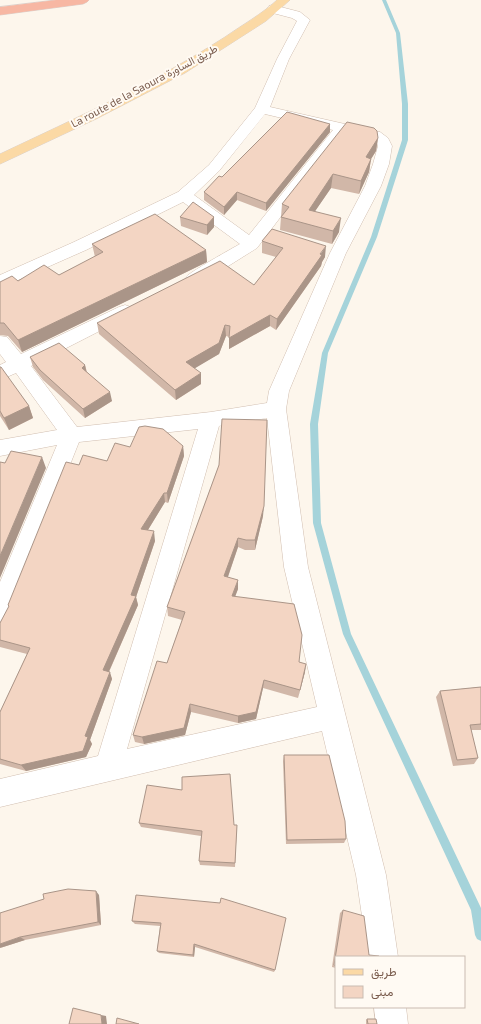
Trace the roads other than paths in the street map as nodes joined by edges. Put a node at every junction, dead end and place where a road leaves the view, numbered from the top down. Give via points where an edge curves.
1 (83, 0) edge
2 (281, 3) edge
3 (0, 10) edge
4 (262, 109) junction
5 (342, 127) junction
6 (0, 160) edge
7 (184, 195) junction
8 (263, 237) junction
9 (0, 282) edge
10 (181, 284) edge
11 (139, 304) edge
12 (0, 342) edge
13 (19, 364) junction
14 (0, 373) edge
15 (276, 409) junction
16 (211, 420) junction
17 (72, 435) junction
18 (0, 448) edge
19 (0, 611) edge
20 (332, 716) junction
21 (108, 767) junction
22 (0, 793) edge
23 (383, 956) edge
24 (390, 1008) edge
25 (392, 1024) edge

1 - 3 highway
2 - 4 street via 304,20 283,59
2 - 6 main road, La route de la Saoura طريق الساورة via 209,54 124,100
4 - 5 street
4 - 7 street via 214,168
5 - 8 street
5 - 15 street via 375,136 383,141 385,146 381,164 373,186 330,251 279,391
7 - 8 street
7 - 9 street
8 - 10 street via 208,271
11 - 13 street
12 - 13 street
13 - 14 street
13 - 17 street
15 - 16 street
15 - 20 street via 296,567
16 - 17 street
16 - 21 street
17 - 18 street
17 - 19 street
20 - 21 street
20 - 23 street via 371,875
21 - 22 street
24 - 25 street

